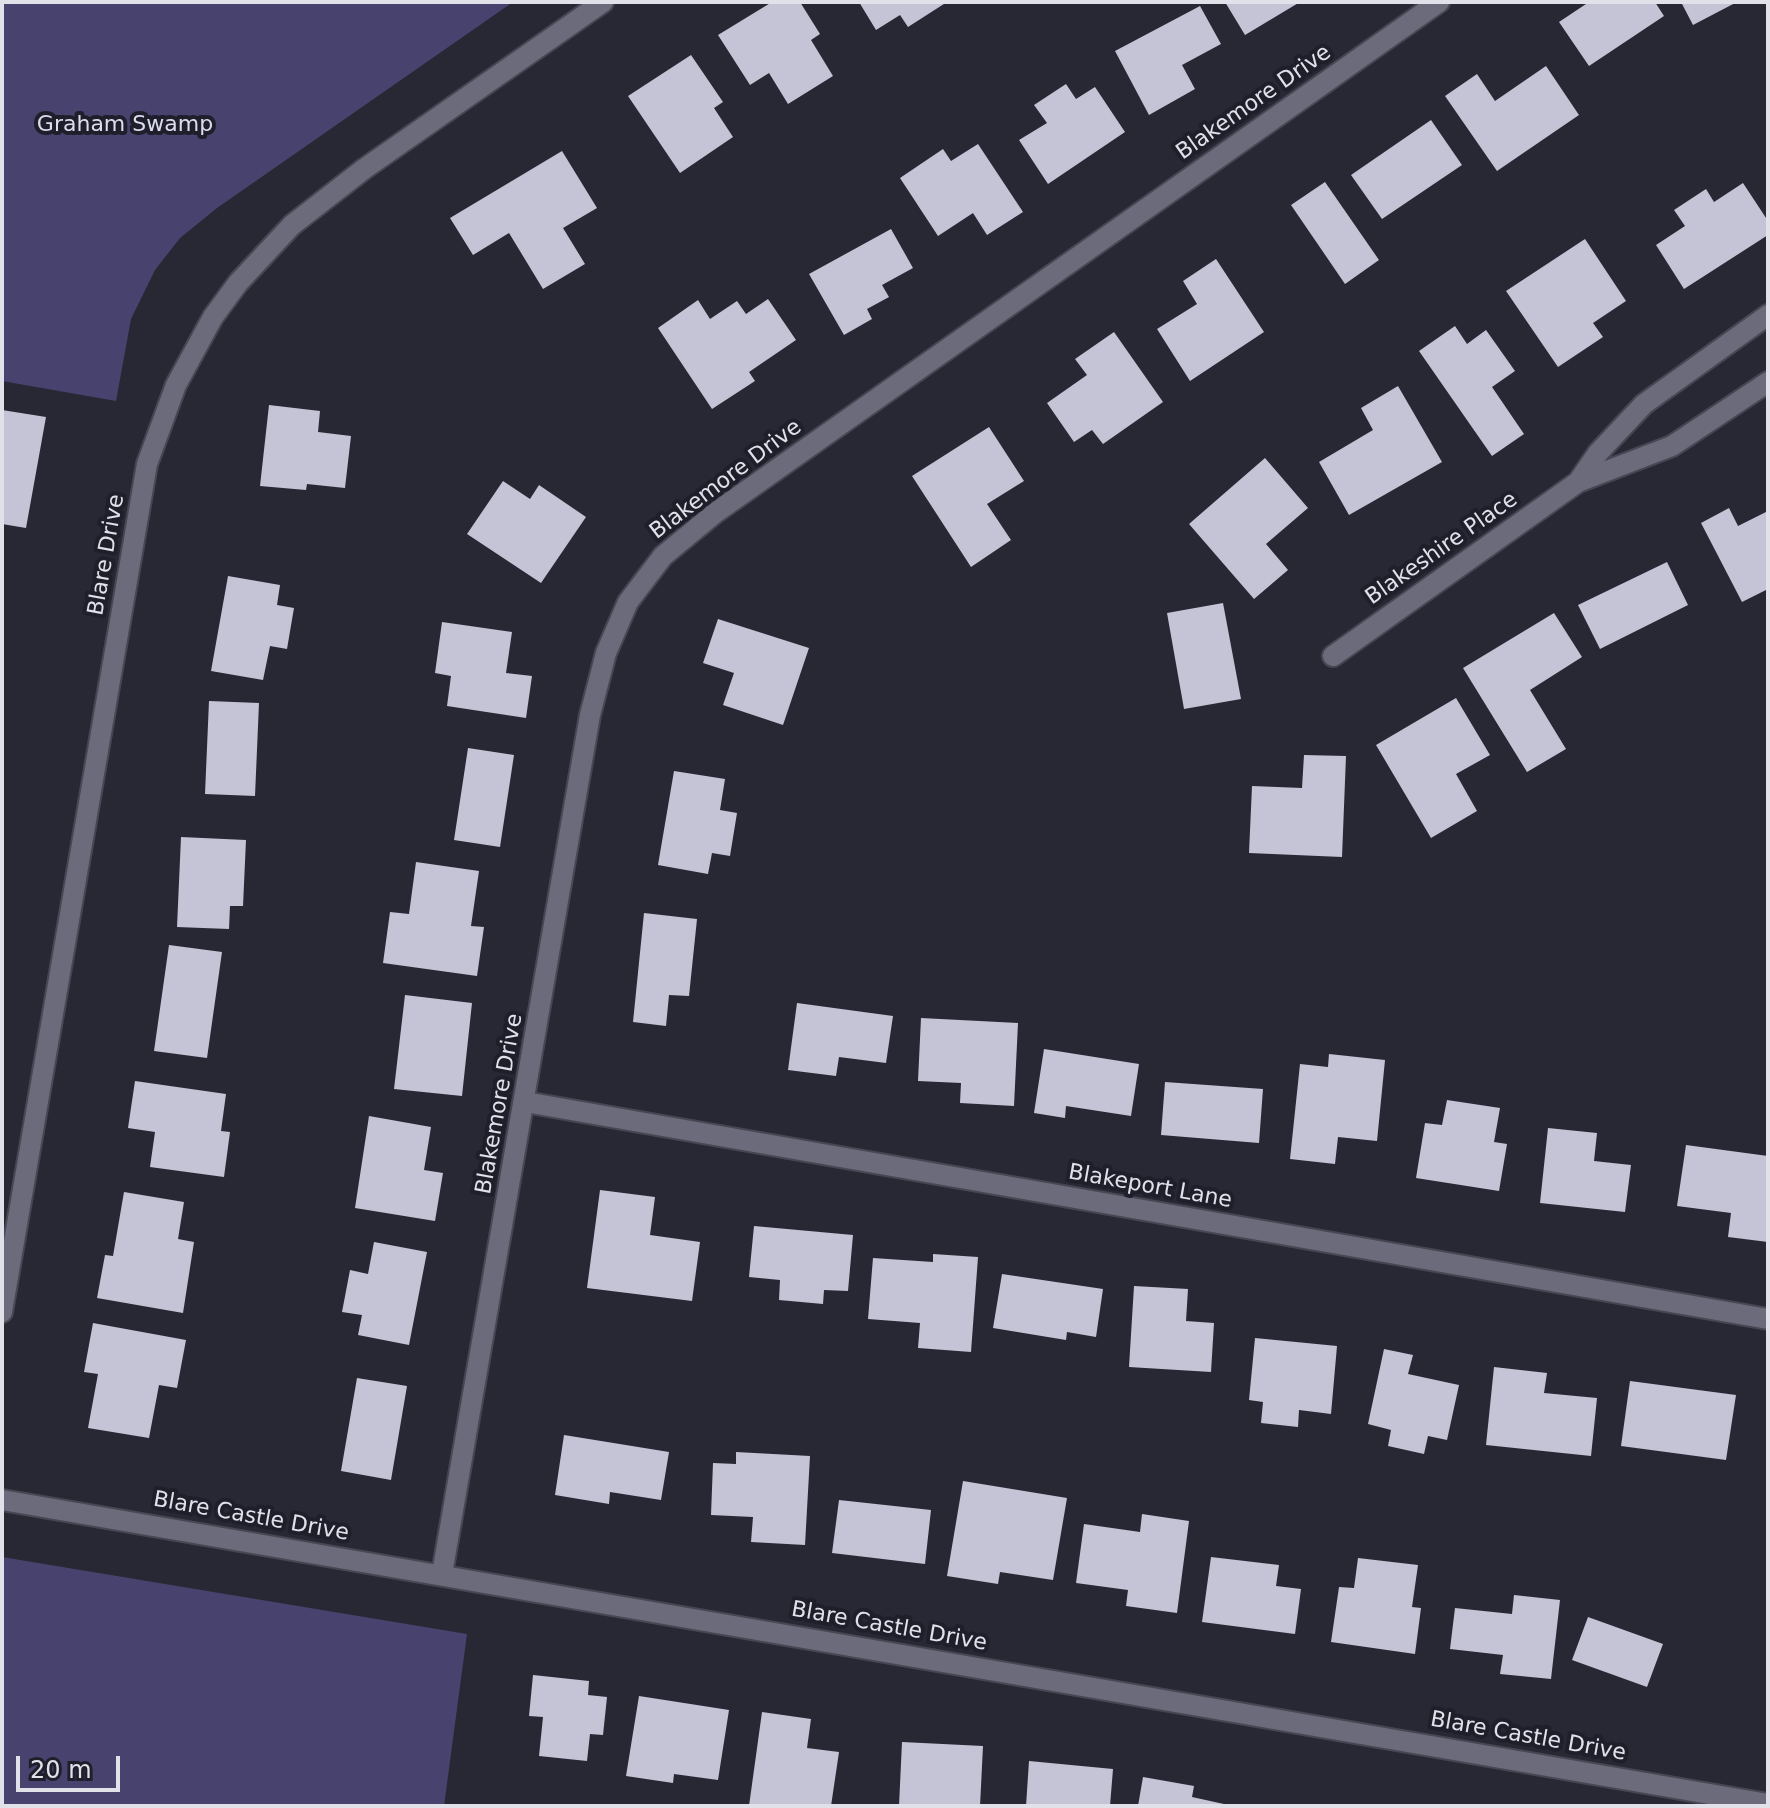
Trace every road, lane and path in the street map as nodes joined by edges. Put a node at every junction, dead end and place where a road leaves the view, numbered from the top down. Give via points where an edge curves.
1 (603, 2) edge
2 (1439, 2) edge
3 (1768, 315) edge
4 (1768, 382) edge
5 (1578, 482) junction
6 (1333, 656) dead end
7 (525, 1102) junction
8 (2, 1312) edge
9 (1768, 1319) edge
10 (2, 1500) edge
11 (442, 1574) junction
12 (1768, 1804) edge

1 - 8 street, Blare Drive via 292,225 213,317 176,385 147,464
2 - 7 street, Blakemore Drive via 688,532 645,577 616,627 597,682
3 - 5 street, Blakeshire Place via 1644,404 1613,434
4 - 5 street, Blakeshire Place via 1672,446
5 - 6 street, Blakeshire Place
7 - 9 street, Blakeport Lane
7 - 11 street, Blakemore Drive
10 - 11 street, Blare Castle Drive
11 - 12 street, Blare Castle Drive

